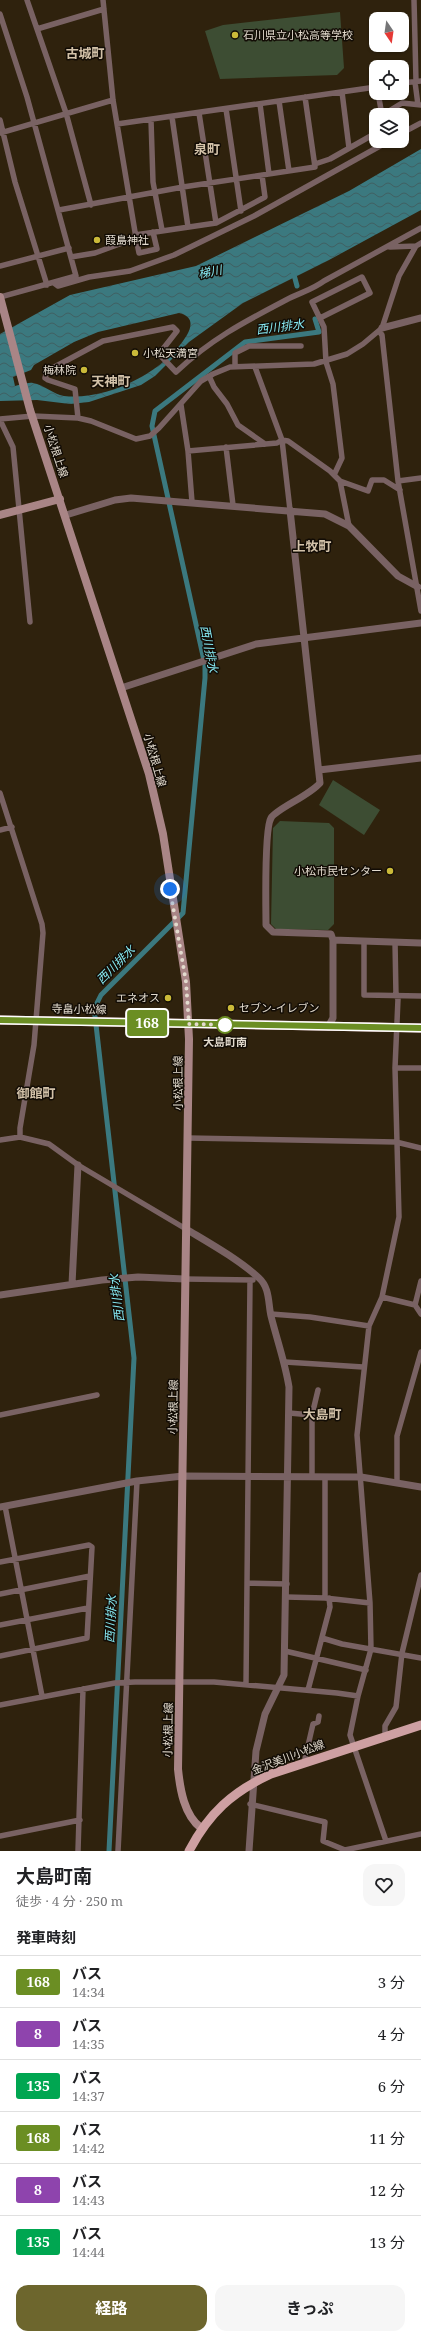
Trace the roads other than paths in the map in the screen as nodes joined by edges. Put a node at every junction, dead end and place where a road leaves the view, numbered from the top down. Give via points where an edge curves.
1 (27, 0) edge
2 (103, 0) edge
3 (414, 0) edge
4 (104, 9) junction
5 (0, 14) edge
6 (37, 29) junction
7 (417, 81) edge
8 (369, 88) edge
9 (342, 92) junction
10 (305, 97) junction
11 (113, 100) junction
12 (279, 101) junction
13 (260, 104) junction
14 (419, 105) edge
15 (394, 108) edge
16 (226, 109) junction
17 (66, 113) junction
18 (200, 113) junction
19 (172, 117) junction
20 (0, 120) edge
21 (151, 120) junction
22 (34, 122) junction
23 (421, 123) edge
24 (117, 124) junction
25 (409, 130) edge
26 (2, 132) edge
27 (369, 136) edge
28 (349, 148) junction
29 (376, 148) edge
30 (314, 164) junction
31 (289, 171) junction
32 (269, 174) junction
33 (262, 175) junction
34 (236, 179) junction
35 (209, 183) junction
36 (183, 187) junction
37 (154, 193) junction
38 (128, 198) junction
39 (91, 205) junction
40 (59, 210) junction
41 (241, 211) junction
42 (216, 223) junction
43 (188, 227) junction
44 (421, 228) edge
45 (162, 230) junction
46 (154, 232) junction
47 (135, 236) junction
48 (419, 244) edge
49 (387, 247) junction
50 (69, 248) junction
51 (71, 257) junction
52 (37, 258) junction
53 (0, 266) edge
54 (76, 276) junction
55 (98, 276) junction
56 (54, 283) junction
57 (47, 285) junction
58 (0, 297) edge
59 (320, 318) junction
60 (421, 318) edge
61 (381, 329) junction
62 (301, 346) dead end
63 (326, 362) junction
64 (235, 367) junction
65 (255, 367) junction
66 (209, 376) junction
67 (181, 404) junction
68 (32, 413) junction
69 (78, 418) junction
70 (0, 419) edge
71 (282, 440) junction
72 (265, 444) junction
73 (226, 447) junction
74 (188, 451) junction
75 (334, 475) junction
76 (421, 478) edge
77 (340, 481) junction
78 (398, 481) junction
79 (400, 490) junction
80 (60, 499) junction
81 (192, 502) junction
82 (233, 505) junction
83 (19, 510) junction
84 (290, 510) junction
85 (0, 515) edge
86 (66, 515) junction
87 (350, 526) junction
88 (418, 587) junction
89 (421, 611) edge
90 (30, 622) dead end
91 (421, 623) edge
92 (306, 636) junction
93 (121, 688) junction
94 (421, 758) edge
95 (319, 770) junction
96 (0, 793) edge
97 (12, 827) junction
98 (0, 830) edge
99 (333, 940) junction
100 (364, 941) junction
101 (395, 942) junction
102 (421, 943) edge
103 (396, 996) junction
104 (421, 996) edge
105 (0, 1020) edge
106 (36, 1020) junction
107 (189, 1024) junction
108 (328, 1027) junction
109 (397, 1028) junction
110 (421, 1028) edge
111 (396, 1068) junction
112 (421, 1068) edge
113 (20, 1137) junction
114 (188, 1138) junction
115 (0, 1140) edge
116 (396, 1142) junction
117 (421, 1148) edge
118 (78, 1165) junction
119 (186, 1229) junction
120 (259, 1278) junction
121 (185, 1279) junction
122 (250, 1281) junction
123 (421, 1281) edge
124 (72, 1284) junction
125 (0, 1295) edge
126 (382, 1297) junction
127 (414, 1305) junction
128 (271, 1314) junction
129 (421, 1314) edge
130 (368, 1326) junction
131 (421, 1352) edge
132 (285, 1362) junction
133 (363, 1367) junction
134 (318, 1390) dead end
135 (98, 1395) dead end
136 (289, 1413) junction
137 (0, 1415) edge
138 (312, 1415) junction
139 (183, 1476) junction
140 (248, 1477) junction
141 (288, 1477) junction
142 (312, 1477) junction
143 (325, 1477) junction
144 (361, 1477) junction
145 (135, 1482) junction
146 (397, 1483) junction
147 (421, 1487) edge
148 (3, 1507) edge
149 (16, 1558) junction
150 (0, 1562) edge
151 (421, 1575) edge
152 (90, 1576) junction
153 (247, 1583) junction
154 (286, 1584) junction
155 (22, 1590) junction
156 (0, 1594) edge
157 (286, 1598) junction
158 (327, 1598) junction
159 (370, 1603) junction
160 (88, 1608) junction
161 (28, 1619) junction
162 (0, 1624) edge
163 (322, 1638) junction
164 (34, 1649) junction
165 (371, 1649) junction
166 (284, 1651) junction
167 (402, 1653) junction
168 (0, 1656) edge
169 (421, 1658) edge
170 (316, 1659) junction
171 (366, 1670) junction
172 (126, 1682) junction
173 (180, 1682) junction
174 (246, 1685) junction
175 (278, 1688) junction
176 (83, 1689) junction
177 (308, 1690) junction
178 (42, 1696) junction
179 (358, 1696) junction
180 (0, 1704) edge
181 (319, 1716) dead end
182 (421, 1725) edge
183 (385, 1736) junction
184 (355, 1746) junction
185 (304, 1763) junction
186 (253, 1783) junction
187 (250, 1804) junction
188 (80, 1820) junction
189 (201, 1828) junction
190 (421, 1834) edge
191 (0, 1836) edge
192 (386, 1841) junction
193 (78, 1851) edge
194 (118, 1851) edge
195 (189, 1851) edge
196 (249, 1851) edge

1 - 6 street
2 - 4 street
3 - 7 street
4 - 6 street
4 - 11 street
5 - 22 street
6 - 17 street
7 - 14 street
8 - 9 street
9 - 10 street
9 - 28 street
10 - 12 street
10 - 30 street
11 - 17 street
11 - 24 street
12 - 13 street
12 - 31 street
13 - 16 street
13 - 32 street
14 - 15 street via 402,103
16 - 18 street
16 - 34 street
17 - 22 street
17 - 39 street
18 - 19 street
18 - 35 street
19 - 21 street
19 - 36 street
20 - 26 street
21 - 24 street
21 - 37 street
22 - 26 street
22 - 40 street
23 - 25 street
24 - 38 street
26 - 52 street
27 - 28 street
28 - 30 street via 330,160
29 - 55 street via 205,242 130,271
30 - 31 street via 315,167
31 - 32 street
32 - 33 street
33 - 34 street
33 - 41 street via 265,197
34 - 35 street
34 - 41 street
35 - 36 street
35 - 42 street
36 - 37 street
36 - 43 street
37 - 38 street
37 - 45 street
38 - 39 street
38 - 47 street
39 - 40 street
40 - 50 street
41 - 42 street
42 - 43 street
43 - 45 street
44 - 49 street
45 - 46 street
46 - 47 street
46 - 47 street via 157,249 139,253
47 - 51 street via 95,253
48 - 49 street
48 - 61 street via 399,276
49 - 69 street via 314,289 288,299 219,336 176,372 159,354 177,331 173,327 103,340 47,371 45,378 48,380 75,389
50 - 51 street
50 - 52 street
51 - 54 street
52 - 53 street
52 - 57 street
54 - 55 street
54 - 56 street
55 - 56 street via 58,286
56 - 57 street
57 - 58 street
58 - 68 main road, 小松根上線
59 - 59 street via 312,302 362,277 370,293
59 - 63 street via 324,327
60 - 61 street
61 - 63 street via 347,354
61 - 78 street
62 - 64 street via 249,346 235,354
63 - 65 street
63 - 75 street via 333,384 342,458
64 - 65 street
64 - 66 street
65 - 71 street
66 - 67 street
66 - 72 street via 238,425
67 - 69 street via 150,436 136,439
67 - 74 street
68 - 69 street
68 - 70 street
68 - 80 main road, 小松根上線
70 - 83 street via 13,447
71 - 72 street
71 - 75 street via 288,441
71 - 84 street
72 - 73 street
73 - 74 street
73 - 82 street
74 - 81 street
75 - 77 street
76 - 78 street
77 - 79 street via 368,491 372,480 384,480
77 - 87 street
78 - 79 street
79 - 88 street
80 - 83 main road
80 - 86 main road, 小松根上線
81 - 82 street
81 - 86 street via 131,498 115,500
82 - 84 street
83 - 85 main road
83 - 90 street
84 - 87 street via 325,514
84 - 92 street
86 - 93 main road, 小松根上線
87 - 88 street via 398,576
88 - 89 street
91 - 92 street
92 - 93 street via 256,644
92 - 95 street
93 - 107 main road, 小松根上線 via 163,834 186,982
94 - 95 street
95 - 99 street via 320,782 314,790 271,817 268,825 266,925 273,932 331,934
96 - 97 street
97 - 98 street
97 - 106 street via 42,924
99 - 100 street
99 - 108 street via 333,1018
100 - 101 street
100 - 103 street via 364,995
101 - 102 street
101 - 103 street
103 - 104 street
103 - 109 street
105 - 106 main road, 寺畠小松線
106 - 107 main road, 寺畠小松線
106 - 113 street
107 - 108 main road, 寺畠小松線
107 - 114 main road, 小松根上線
108 - 109 main road, 寺畠小松線
109 - 110 main road, 寺畠小松線
109 - 111 street
111 - 112 street
111 - 116 street
113 - 115 street
113 - 118 street via 49,1144
114 - 116 street
114 - 119 main road, 小松根上線
116 - 117 street
116 - 126 street via 399,1217
118 - 119 street
118 - 124 street
119 - 120 street
119 - 121 main road, 小松根上線
120 - 122 street
120 - 128 street via 268,1292
121 - 122 street
121 - 124 street via 138,1278
121 - 139 main road, 小松根上線
122 - 140 street
123 - 127 street
124 - 125 street
126 - 127 street
126 - 130 street
127 - 129 street
128 - 130 street
128 - 132 street
130 - 133 street
131 - 146 street via 397,1436
132 - 133 street
132 - 136 street via 289,1387
133 - 144 street via 357,1435
134 - 138 street
135 - 137 street
136 - 138 street
136 - 141 street
138 - 142 street
139 - 140 street
139 - 145 street
139 - 173 main road, 小松根上線
140 - 141 street
140 - 153 street
141 - 142 street
141 - 154 street
142 - 143 street
143 - 144 street
143 - 158 street
144 - 146 street
144 - 159 street via 363,1535
145 - 148 street
145 - 172 street
146 - 147 street
148 - 149 street
149 - 150 street
149 - 152 street via 89,1545 92,1547
149 - 155 street
151 - 167 street
152 - 155 street
152 - 160 street
153 - 154 street
153 - 174 street
154 - 157 street
155 - 156 street
155 - 161 street
157 - 158 street
157 - 166 street
158 - 159 street
158 - 163 street via 330,1607
159 - 165 street
160 - 161 street
160 - 164 street via 87,1638
161 - 162 street
161 - 164 street
163 - 165 street
163 - 170 street
164 - 168 street
164 - 178 street
165 - 167 street
165 - 171 street
166 - 170 street
166 - 175 street via 284,1674
167 - 169 street
167 - 183 street via 396,1707 385,1726
170 - 171 street
170 - 177 street
171 - 179 street
172 - 173 street
172 - 176 street
172 - 194 street
173 - 174 street
173 - 189 main road, 小松根上線 via 180,1784 191,1815
174 - 175 street
175 - 177 street
175 - 186 street via 265,1714 256,1751
176 - 178 street
176 - 188 street
177 - 179 street
178 - 180 street
179 - 184 street via 350,1736
181 - 185 street via 318,1722 313,1724
182 - 183 main road, 金沢美川小松線
183 - 184 main road, 金沢美川小松線
184 - 185 main road, 金沢美川小松線
184 - 192 street
185 - 186 main road, 金沢美川小松線
186 - 187 street
186 - 189 main road, 金沢美川小松線 via 231,1797
187 - 192 street via 325,1822 323,1840 345,1850
187 - 196 street
188 - 191 street
188 - 193 street
189 - 195 main road, 金沢美川小松線
190 - 192 street

